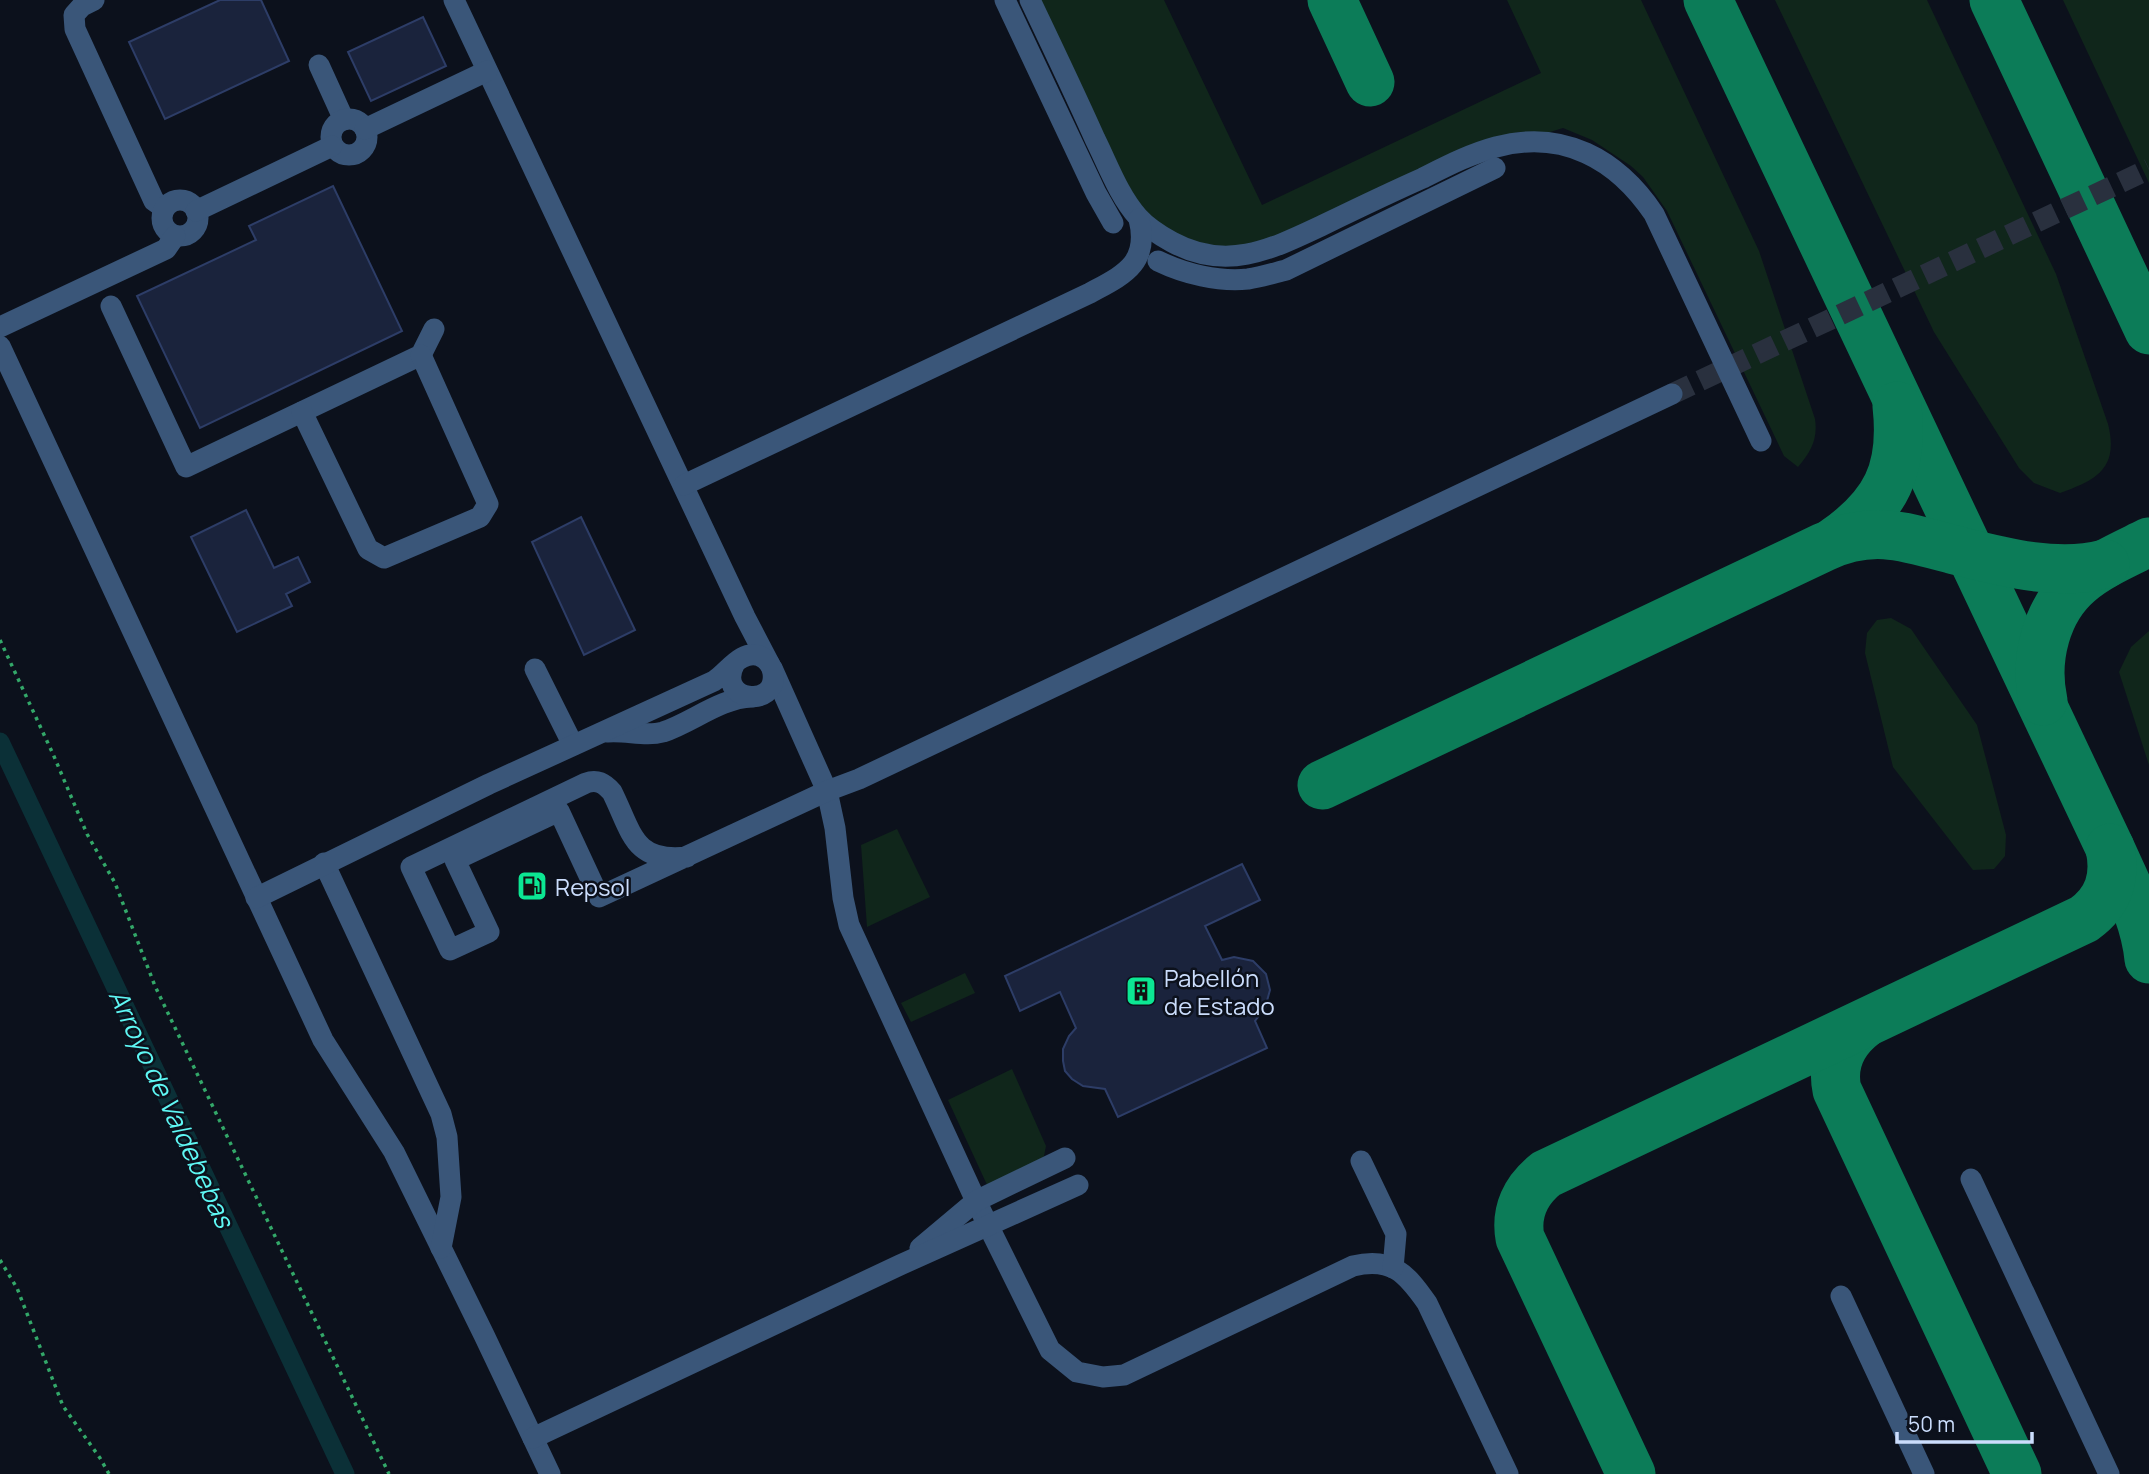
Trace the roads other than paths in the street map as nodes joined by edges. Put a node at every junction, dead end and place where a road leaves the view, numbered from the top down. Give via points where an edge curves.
1 (94, 0) edge
2 (454, 0) edge
3 (1005, 0) edge
4 (1030, 0) edge
5 (319, 65) dead end
6 (487, 71) junction
7 (344, 120) junction
8 (365, 129) junction
9 (332, 146) junction
10 (1457, 162) junction
11 (1495, 168) dead end
12 (1467, 182) junction
13 (164, 208) junction
14 (196, 211) junction
15 (1139, 219) junction
16 (1113, 223) dead end
17 (174, 236) junction
18 (1158, 261) dead end
19 (111, 306) dead end
20 (0, 327) edge
21 (434, 329) dead end
22 (0, 346) edge
23 (421, 355) junction
24 (1672, 394) tunnel mouth
25 (302, 412) junction
26 (1761, 440) dead end
27 (684, 485) junction
28 (745, 617) junction
29 (739, 660) junction
30 (770, 666) junction
31 (535, 669) dead end
32 (754, 697) junction
33 (798, 729) junction
34 (598, 733) junction
35 (573, 745) junction
36 (827, 791) junction
37 (687, 857) junction
38 (324, 863) junction
39 (256, 898) junction
40 (1065, 1158) dead end
41 (1361, 1161) dead end
42 (1971, 1179) dead end
43 (1078, 1185) dead end
44 (976, 1201) junction
45 (988, 1226) junction
46 (441, 1248) junction
47 (900, 1265) junction
48 (1393, 1268) junction
49 (1840, 1296) dead end
50 (533, 1438) junction
51 (550, 1474) edge
52 (1508, 1474) edge
53 (1924, 1474) edge
54 (2109, 1474) edge

1 - 13 lane via 74,15 75,29 154,201
2 - 6 lane
3 - 16 lane
4 - 15 lane via 1121,192
5 - 7 lane
6 - 8 lane
6 - 27 lane
7 - 8 lane via 359,121
7 - 9 lane via 330,132
8 - 9 lane via 367,141 353,155
9 - 14 lane
10 - 12 lane
10 - 15 lane via 1254,254 1221,256 1188,250
10 - 26 lane via 1506,145 1546,143 1593,156 1620,173 1654,214
11 - 12 lane
12 - 18 lane via 1286,270 1249,279 1216,279
13 - 14 lane via 181,201
13 - 17 lane via 162,222
14 - 17 lane via 198,223 193,232
15 - 27 lane via 1140,250 1126,274
17 - 20 lane via 166,249
19 - 25 lane via 186,467
21 - 23 lane
22 - 39 lane
23 - 25 lane
23 - 25 lane via 488,504 480,517 384,558 368,549
24 - 36 lane
27 - 28 lane
28 - 29 lane via 748,639
28 - 30 lane
29 - 30 lane via 757,655
29 - 32 lane via 731,675 734,687 743,696
29 - 34 lane via 714,681
30 - 32 lane via 770,687
30 - 33 lane
31 - 35 lane
32 - 33 lane via 777,703
32 - 34 lane via 729,702 663,732
33 - 36 lane
34 - 35 lane
35 - 38 lane
36 - 37 lane
36 - 44 lane via 849,925
37 - 37 lane via 668,859 643,850 611,792 594,781 411,867 450,950 489,932 455,860 559,811 599,897
38 - 39 lane
38 - 46 lane via 441,1114 451,1197
39 - 46 lane via 323,1040 394,1152
40 - 44 lane
41 - 48 lane via 1395,1234
42 - 54 lane
43 - 45 lane
44 - 45 lane
44 - 47 lane
45 - 47 lane
45 - 48 lane via 1050,1350 1077,1372 1102,1377 1124,1376 1353,1266 1371,1262
46 - 50 lane
47 - 50 lane
48 - 52 lane via 1402,1272 1427,1303
49 - 53 lane
50 - 51 lane

